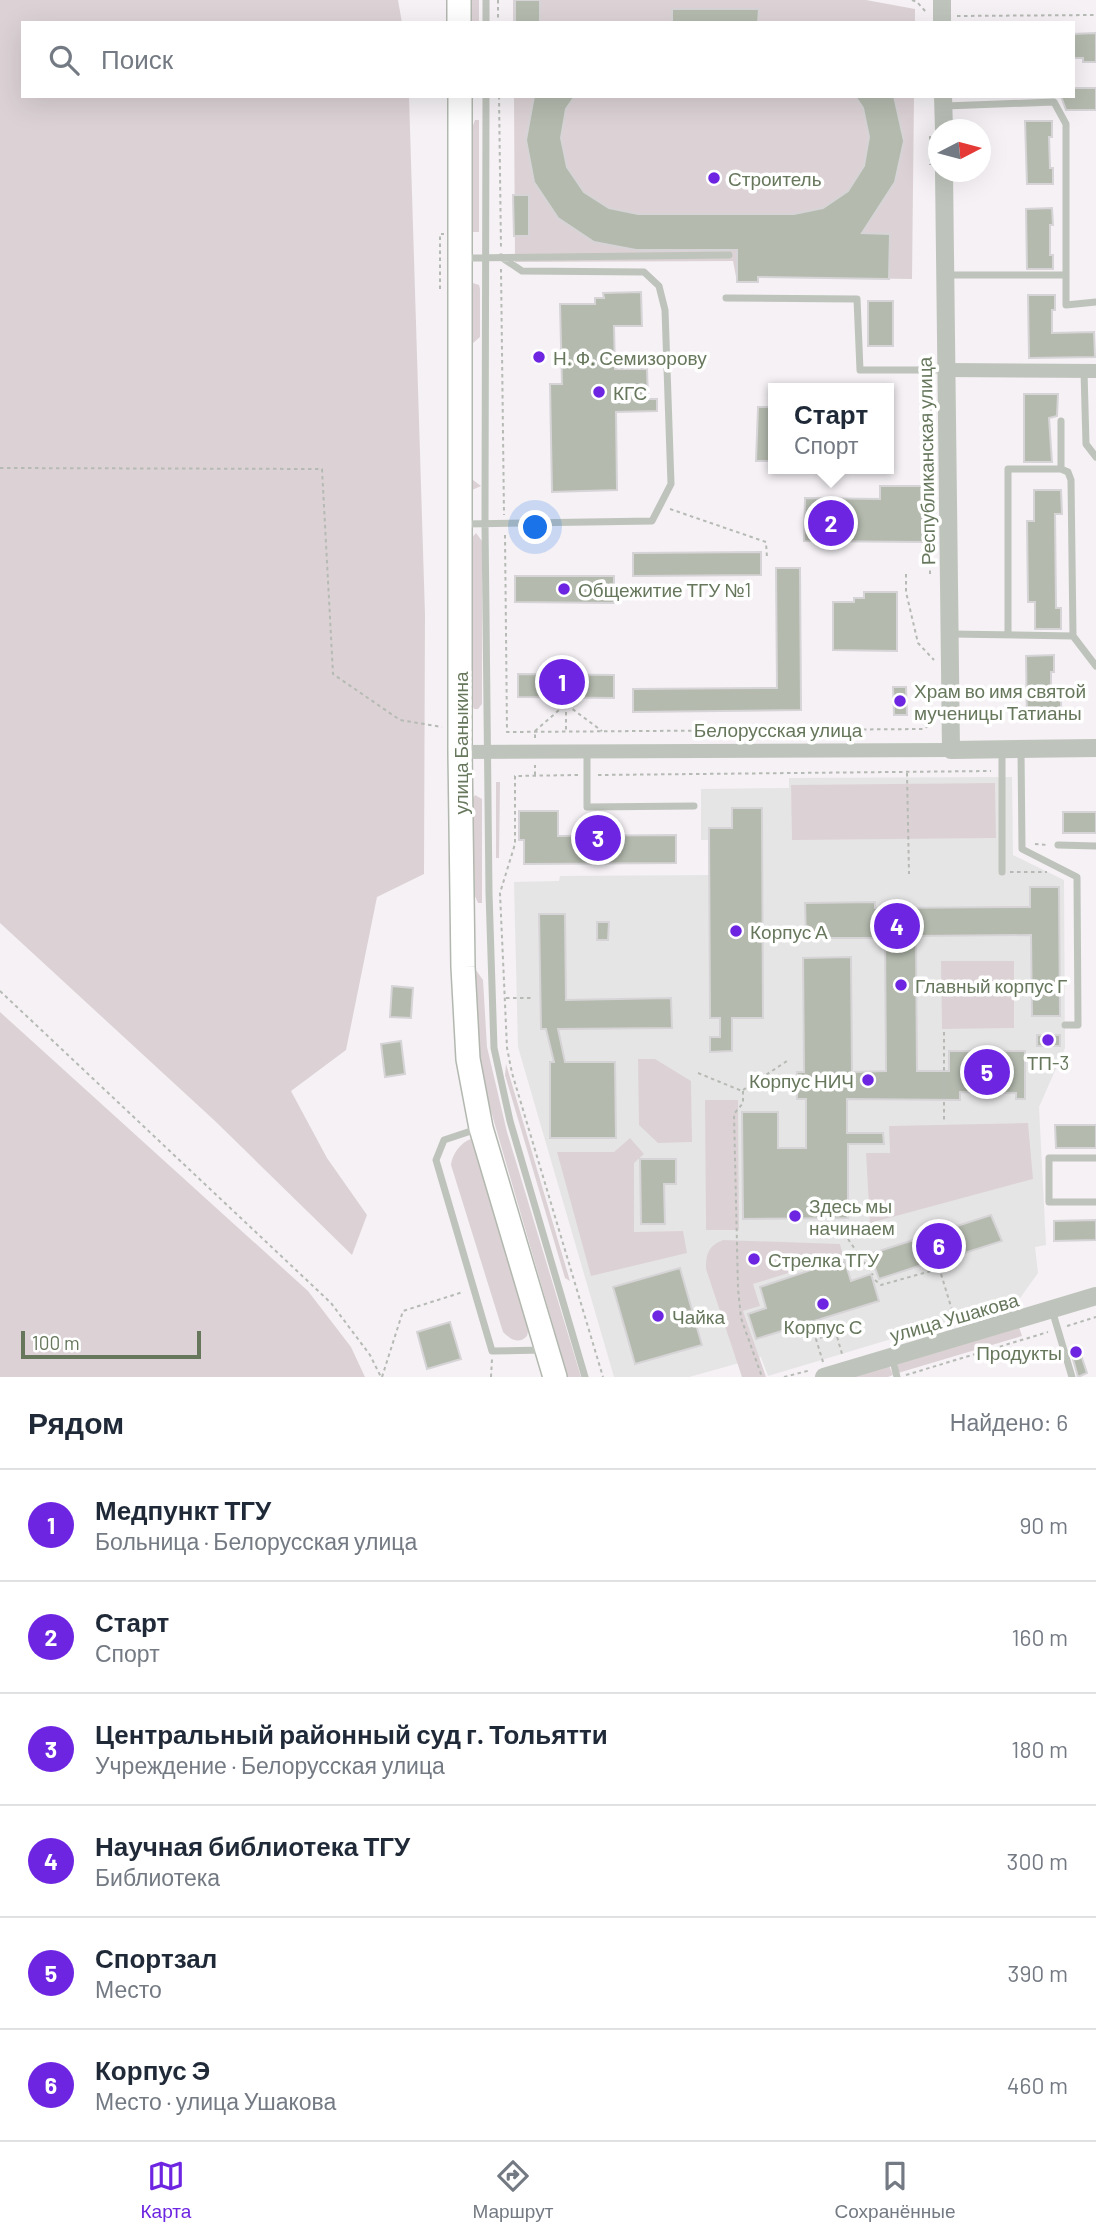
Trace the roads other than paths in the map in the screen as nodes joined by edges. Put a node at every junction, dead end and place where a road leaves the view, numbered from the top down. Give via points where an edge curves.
1 (459, 0) edge
2 (486, 0) edge
3 (459, 21) edge
4 (486, 21) edge
5 (460, 98) edge
6 (486, 98) edge
7 (943, 101) edge
8 (944, 119) edge
9 (944, 182) edge
10 (729, 255) dead end
11 (486, 257) junction
12 (501, 257) junction
13 (460, 258) junction
14 (945, 275) junction
15 (1066, 275) junction
16 (726, 298) dead end
17 (1096, 302) edge
18 (946, 370) junction
19 (1090, 371) edge
20 (1061, 421) dead end
21 (1096, 457) edge
22 (1061, 469) junction
23 (460, 524) junction
24 (485, 524) junction
25 (949, 634) junction
26 (1008, 634) junction
27 (1073, 636) junction
28 (1096, 666) edge
29 (460, 741) junction
30 (1096, 748) edge
31 (1021, 749) junction
32 (951, 750) junction
33 (1002, 750) junction
34 (587, 751) junction
35 (489, 752) junction
36 (694, 806) dead end
37 (1058, 845) road end
38 (1096, 846) edge
39 (1002, 873) dead end
40 (1065, 1025) dead end
41 (481, 1128) junction
42 (1096, 1158) edge
43 (1096, 1202) edge
44 (1096, 1296) edge
45 (1052, 1310) junction
46 (547, 1350) junction
47 (892, 1357) junction
48 (824, 1372) edge
49 (555, 1377) edge
50 (585, 1377) edge
51 (897, 1377) edge
52 (1072, 1377) edge

1 - 3 main road
2 - 4 lane
5 - 13 main road, улица Баныкина
6 - 11 lane
7 - 8 street
7 - 15 lane via 1054,102 1066,124
9 - 14 street, Республиканская улица
10 - 12 lane
11 - 12 lane
11 - 13 lane
11 - 24 lane
12 - 24 lane via 522,271 644,272 659,286 665,310 671,484 652,521
13 - 23 main road, улица Баныкина
14 - 15 lane
14 - 18 street, Республиканская улица
15 - 17 lane via 1066,305
16 - 18 lane via 857,299 860,370
18 - 19 street
18 - 25 street, Республиканская улица
19 - 21 lane via 1086,444
20 - 22 lane
22 - 26 lane via 1008,469
22 - 27 lane via 1071,481
23 - 24 lane
23 - 29 main road, улица Баныкина
24 - 35 lane
25 - 26 lane
25 - 32 street, Республиканская улица
26 - 27 lane
27 - 28 lane
29 - 35 street, Белорусская улица
29 - 41 main road, улица Баныкина via 467,1048
30 - 31 street, Белорусская улица
31 - 33 street, Белорусская улица
31 - 40 lane via 1022,849 1077,877 1077,1025
32 - 33 street, Белорусская улица
32 - 34 street, Белорусская улица
33 - 39 lane
34 - 35 street, Белорусская улица
34 - 36 lane via 587,807
35 - 50 lane via 494,1048 510,1121
37 - 38 lane
41 - 46 main road, улица Баныкина
41 - 46 lane via 444,1140 436,1160 492,1351
42 - 43 lane via 1049,1158 1049,1202
44 - 45 street, улица Ушакова
45 - 47 street, улица Ушакова
45 - 52 lane
46 - 49 main road, улица Баныкина
47 - 48 street, улица Ушакова
47 - 51 lane

